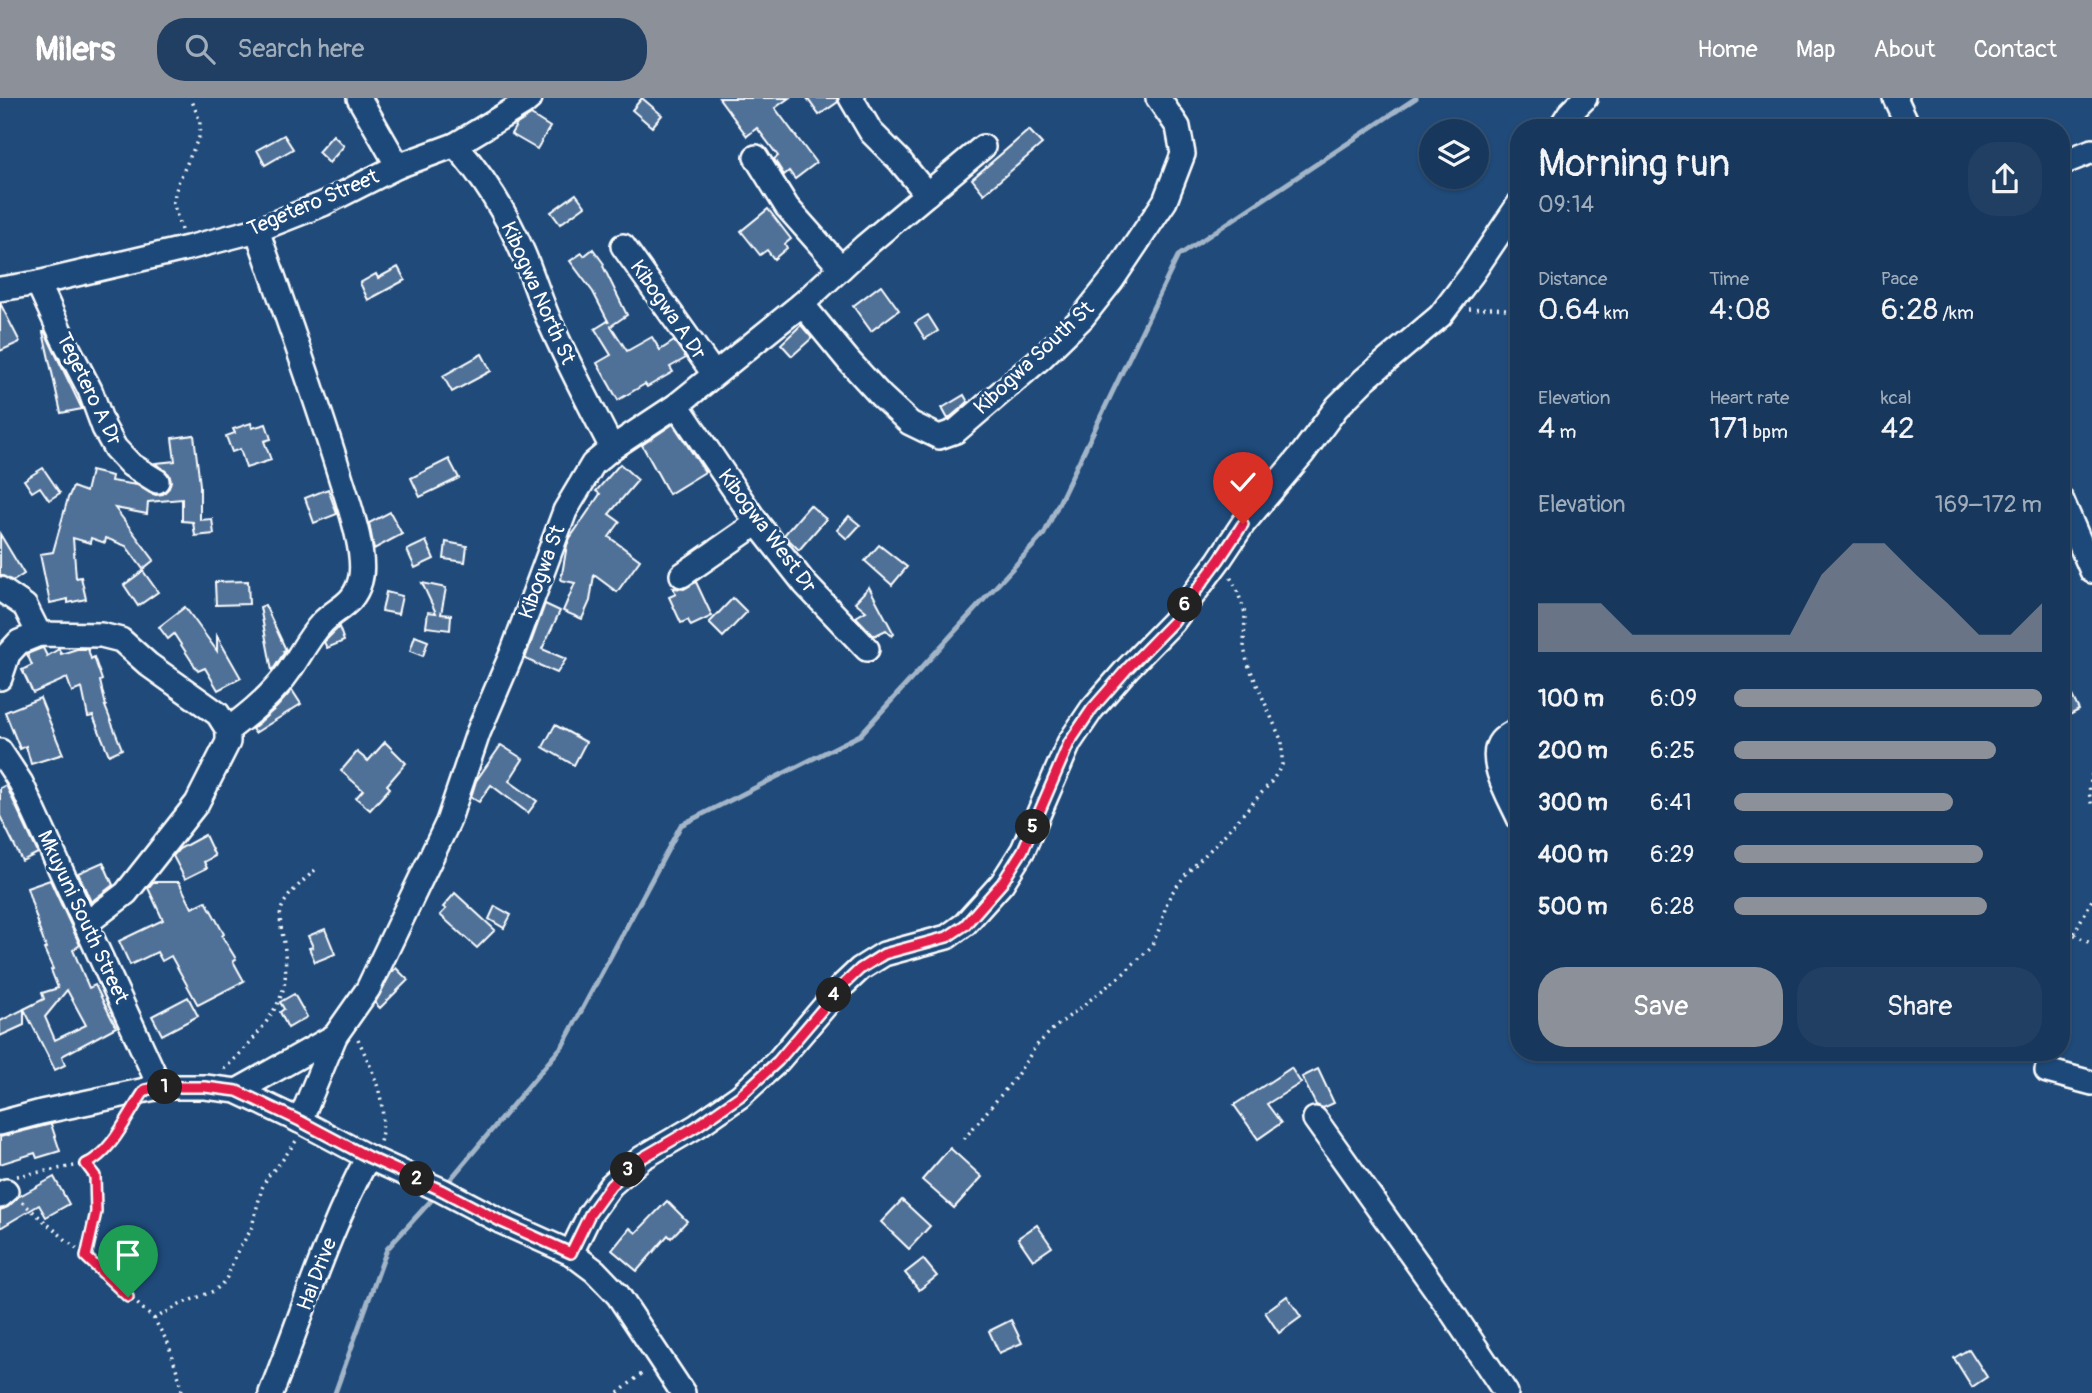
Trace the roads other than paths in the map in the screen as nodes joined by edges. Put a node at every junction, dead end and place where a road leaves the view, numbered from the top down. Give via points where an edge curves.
1 (359, 98) edge
2 (530, 98) edge
3 (851, 98) edge
4 (1158, 98) edge
5 (1585, 98) edge
6 (1895, 98) edge
7 (1566, 119) edge
8 (1905, 119) edge
9 (455, 145) junction
10 (983, 147) dead end
11 (2092, 151) edge
12 (756, 157) dead end
13 (2070, 160) edge
14 (398, 166) junction
15 (928, 194) junction
16 (1510, 217) edge
17 (257, 230) junction
18 (622, 246) dead end
19 (841, 268) junction
20 (38, 283) junction
21 (0, 289) edge
22 (802, 304) junction
23 (714, 374) junction
24 (677, 405) junction
25 (612, 447) junction
26 (157, 481) dead end
27 (2070, 520) edge
28 (757, 523) junction
29 (2092, 571) edge
30 (682, 575) dead end
31 (0, 589) edge
32 (40, 634) junction
33 (867, 649) dead end
34 (0, 678) edge
35 (228, 730) junction
36 (1510, 735) edge
37 (0, 751) edge
38 (1510, 798) edge
39 (87, 923) junction
40 (335, 1035) junction
41 (2047, 1071) dead end
42 (2092, 1083) edge
43 (152, 1088) junction
44 (237, 1091) junction
45 (1315, 1119) dead end
46 (303, 1123) junction
47 (0, 1124) edge
48 (372, 1159) junction
49 (571, 1253) junction
50 (271, 1393) edge
51 (683, 1393) edge
52 (1506, 1393) edge

1 - 14 street
2 - 9 street, Tegetero Street
3 - 15 street via 871,132
4 - 22 street, Kibogwa South St via 1178,127 1183,153 1166,201 1082,318 956,430 939,437 910,423 848,360
5 - 7 street
6 - 8 street
9 - 14 street, Tegetero Street
9 - 25 street, Kibogwa North St via 494,196
10 - 15 street, Kibogwa St
11 - 13 street
12 - 19 street via 787,207
14 - 17 street, Tegetero Street via 323,204
15 - 19 street, Kibogwa St
16 - 49 street via 1440,316 1337,407 1243,524 1173,622 1092,709 1069,743 1023,850 1002,883 965,925 947,937 884,954 860,969 778,1061 740,1096 642,1158 611,1185
17 - 20 street, Tegetero Street
17 - 35 street via 331,445 362,562 351,600 318,628 281,683
18 - 23 street, Kibogwa A Dr
19 - 22 street, Kibogwa St
20 - 21 street, Tegetero Street
20 - 26 street, Tegetero A Dr via 115,448
22 - 23 street, Kibogwa St
23 - 24 street, Kibogwa St
24 - 25 street, Kibogwa St
24 - 28 street, Kibogwa West Dr
25 - 40 street, Kibogwa St via 593,464 565,511 448,822 368,989
27 - 29 street
28 - 30 street
28 - 33 street, Kibogwa West Dr via 805,584
31 - 32 street via 24,606
32 - 34 street via 19,642 8,654
32 - 35 street via 101,635 121,640 218,714
35 - 39 street via 228,742 197,803 126,893
36 - 38 street via 1495,754
37 - 39 street, Mkuyuni South Street via 21,783
39 - 43 street, Mkuyuni South Street
40 - 44 street, Kibogwa St
40 - 46 street
41 - 42 street
43 - 44 street
43 - 47 street
44 - 46 street
45 - 52 street
46 - 48 street
48 - 49 street
48 - 50 street, Hai Drive via 350,1190
49 - 51 street via 618,1295

